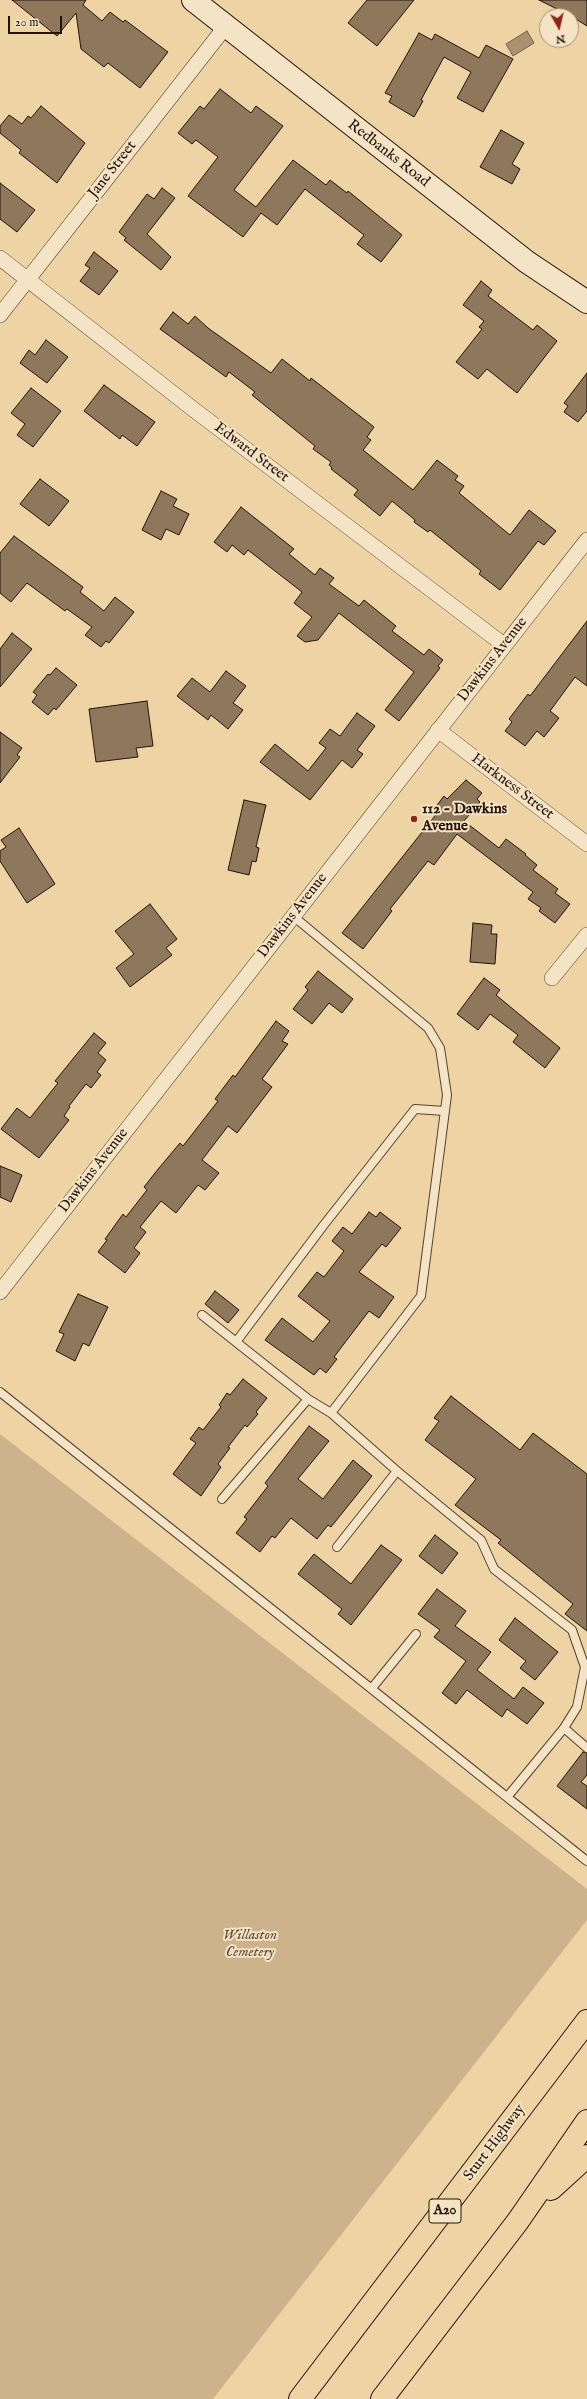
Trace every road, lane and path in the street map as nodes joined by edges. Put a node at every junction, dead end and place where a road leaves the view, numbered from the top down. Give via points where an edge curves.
1 (193, 0) edge
2 (226, 26) junction
3 (0, 258) edge
4 (28, 280) junction
5 (587, 302) edge
6 (0, 315) edge
7 (587, 540) edge
8 (504, 645) junction
9 (438, 730) junction
10 (587, 844) edge
11 (293, 916) junction
12 (587, 935) edge
13 (552, 978) dead end
14 (445, 1111) junction
15 (0, 1292) edge
16 (202, 1315) dead end
17 (236, 1342) junction
18 (0, 1392) edge
19 (308, 1399) junction
20 (331, 1413) junction
21 (397, 1471) junction
22 (222, 1499) dead end
23 (337, 1547) dead end
24 (416, 1634) dead end
25 (372, 1688) junction
26 (564, 1728) junction
27 (587, 1748) edge
28 (508, 1796) junction
29 (587, 1860) edge
30 (587, 2021) edge
31 (587, 2121) edge
32 (587, 2156) edge
33 (518, 2221) junction
34 (300, 2399) edge
35 (382, 2399) edge

1 - 2 main road, Redbanks Road
2 - 4 street, Jane Street
2 - 5 main road, Redbanks Road via 527,262
3 - 4 street, Edward Street
4 - 6 street, Jane Street
4 - 8 street, Edward Street
7 - 8 street, Dawkins Avenue
8 - 9 street, Dawkins Avenue
9 - 10 street, Harkness Street
9 - 11 street, Dawkins Avenue
11 - 14 lane via 428,1028 440,1048 447,1095
11 - 15 street, Dawkins Avenue
12 - 13 street
14 - 17 lane via 414,1108
14 - 20 lane via 421,1296
16 - 17 lane
17 - 19 lane
18 - 25 lane
19 - 20 lane
19 - 22 lane
20 - 21 lane
21 - 23 lane
21 - 26 lane via 481,1540 494,1569 572,1630 585,1667 577,1707
24 - 25 lane
25 - 28 lane
26 - 27 lane
26 - 28 lane
28 - 29 lane
30 - 34 highway, Sturt Highway / A20
31 - 33 highway
32 - 33 highway
33 - 35 highway

